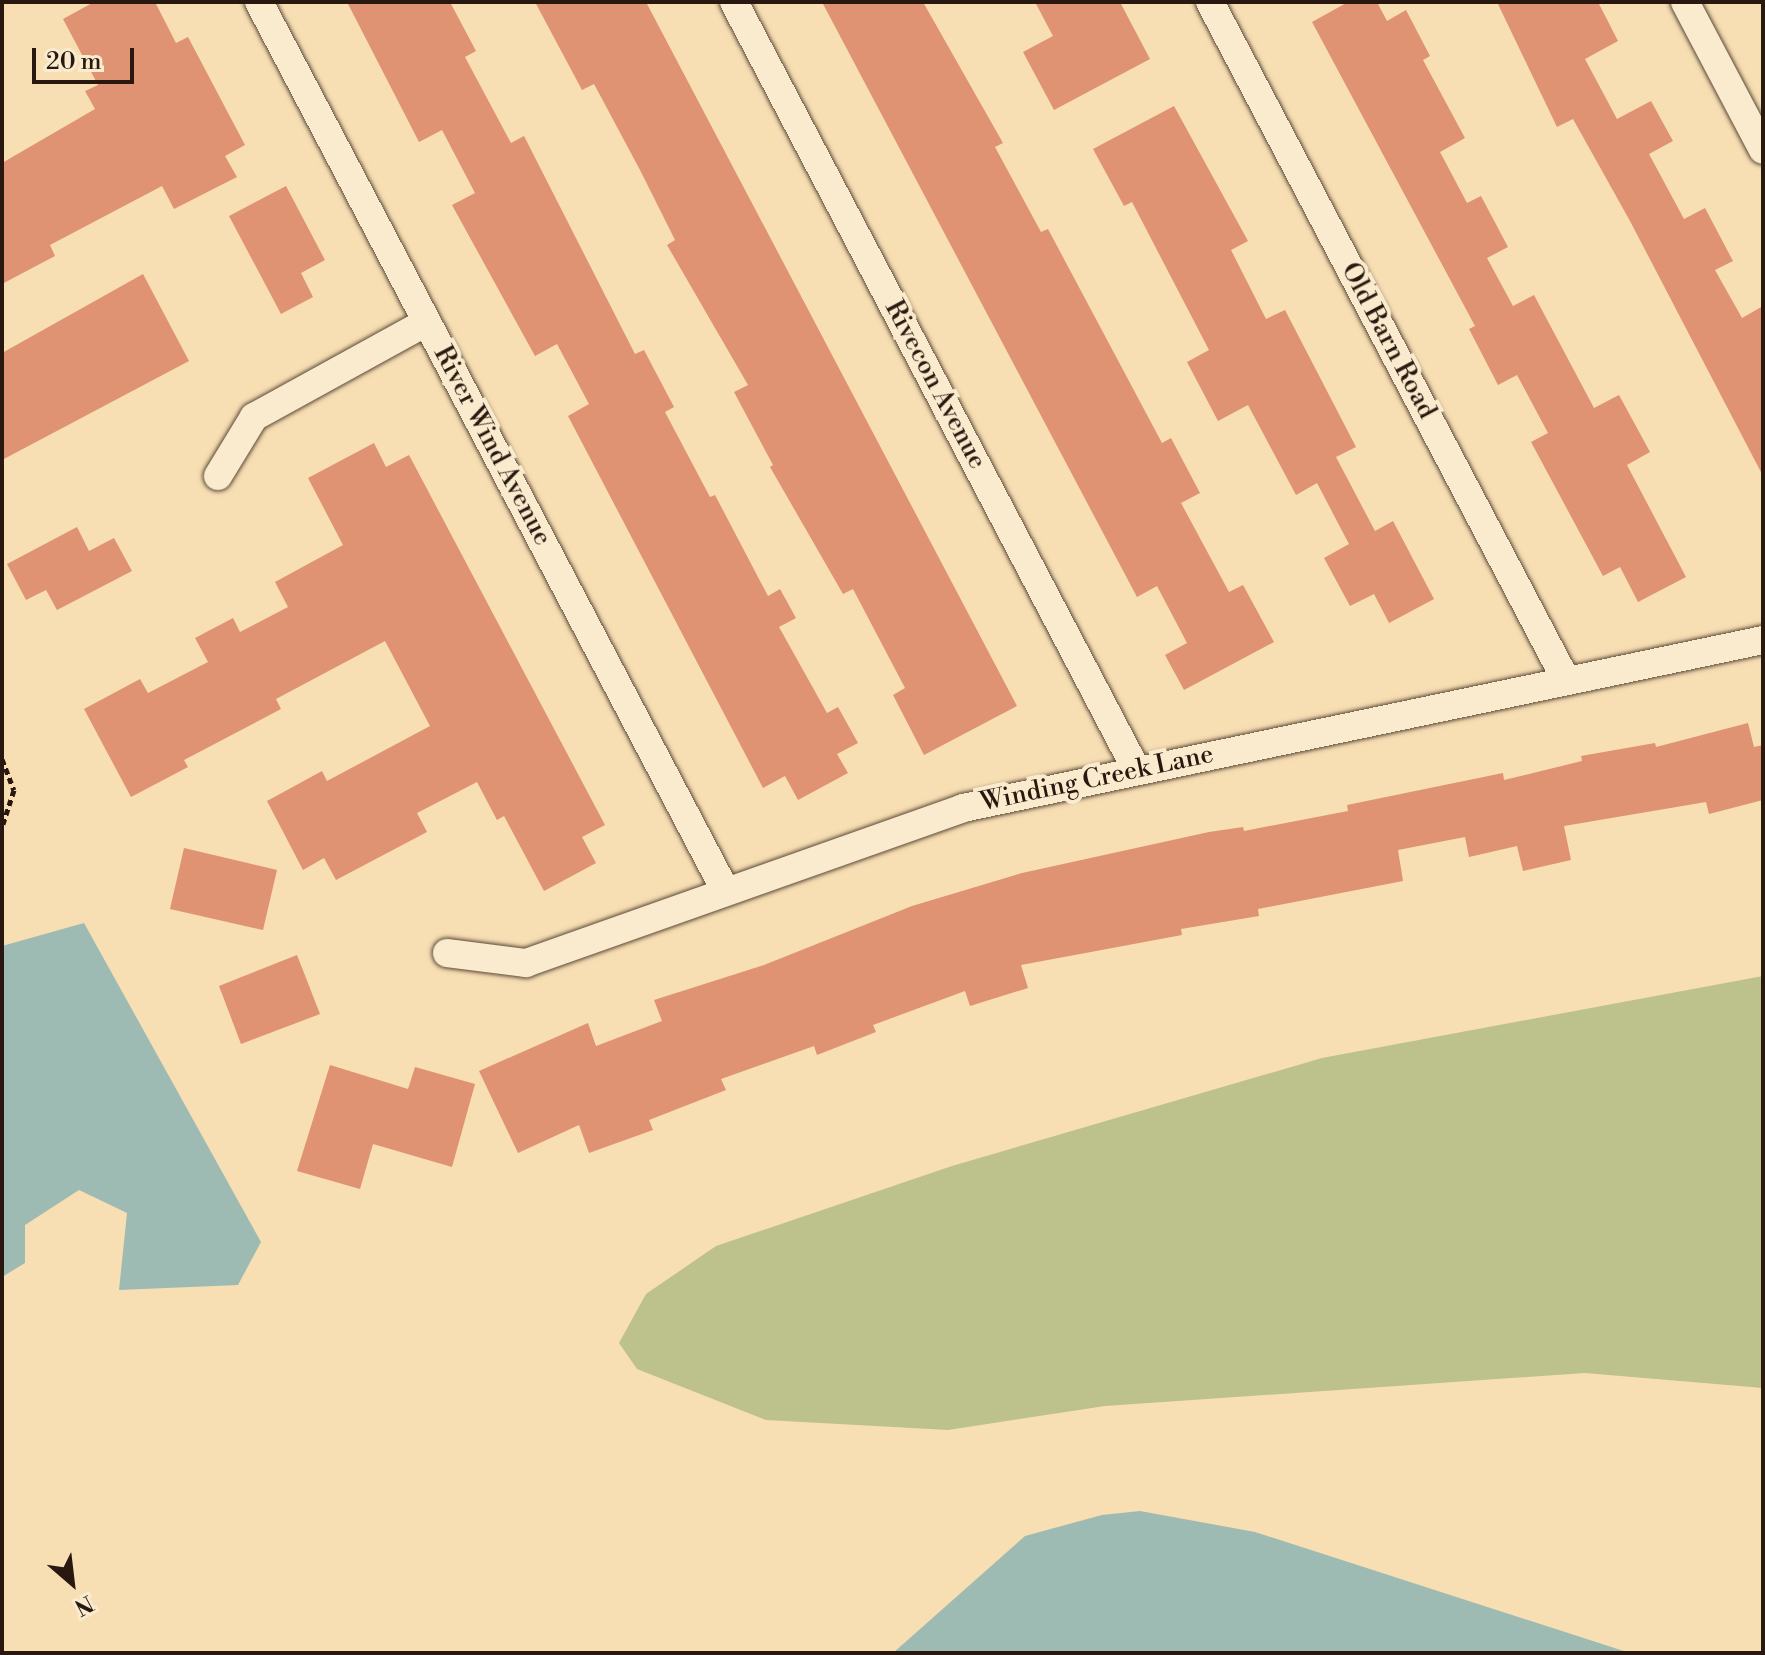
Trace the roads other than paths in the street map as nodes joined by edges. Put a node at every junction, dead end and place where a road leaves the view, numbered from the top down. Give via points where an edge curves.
1 (259, 2) edge
2 (734, 2) edge
3 (1210, 2) edge
4 (1685, 2) edge
5 (1763, 150) edge
6 (427, 322) junction
7 (218, 476) dead end
8 (1763, 640) edge
9 (1566, 680) junction
10 (1136, 769) junction
11 (725, 890) junction
12 (447, 953) dead end

1 - 6 street, River Wind Avenue
2 - 10 street, Rivecon Avenue
3 - 9 street, Old Barn Road
4 - 5 street
6 - 7 street via 254,417
6 - 11 street, River Wind Avenue
8 - 9 street, Winding Creek Lane
9 - 10 street, Winding Creek Lane
10 - 11 street, Winding Creek Lane via 963,808
11 - 12 street, Winding Creek Lane via 526,963

